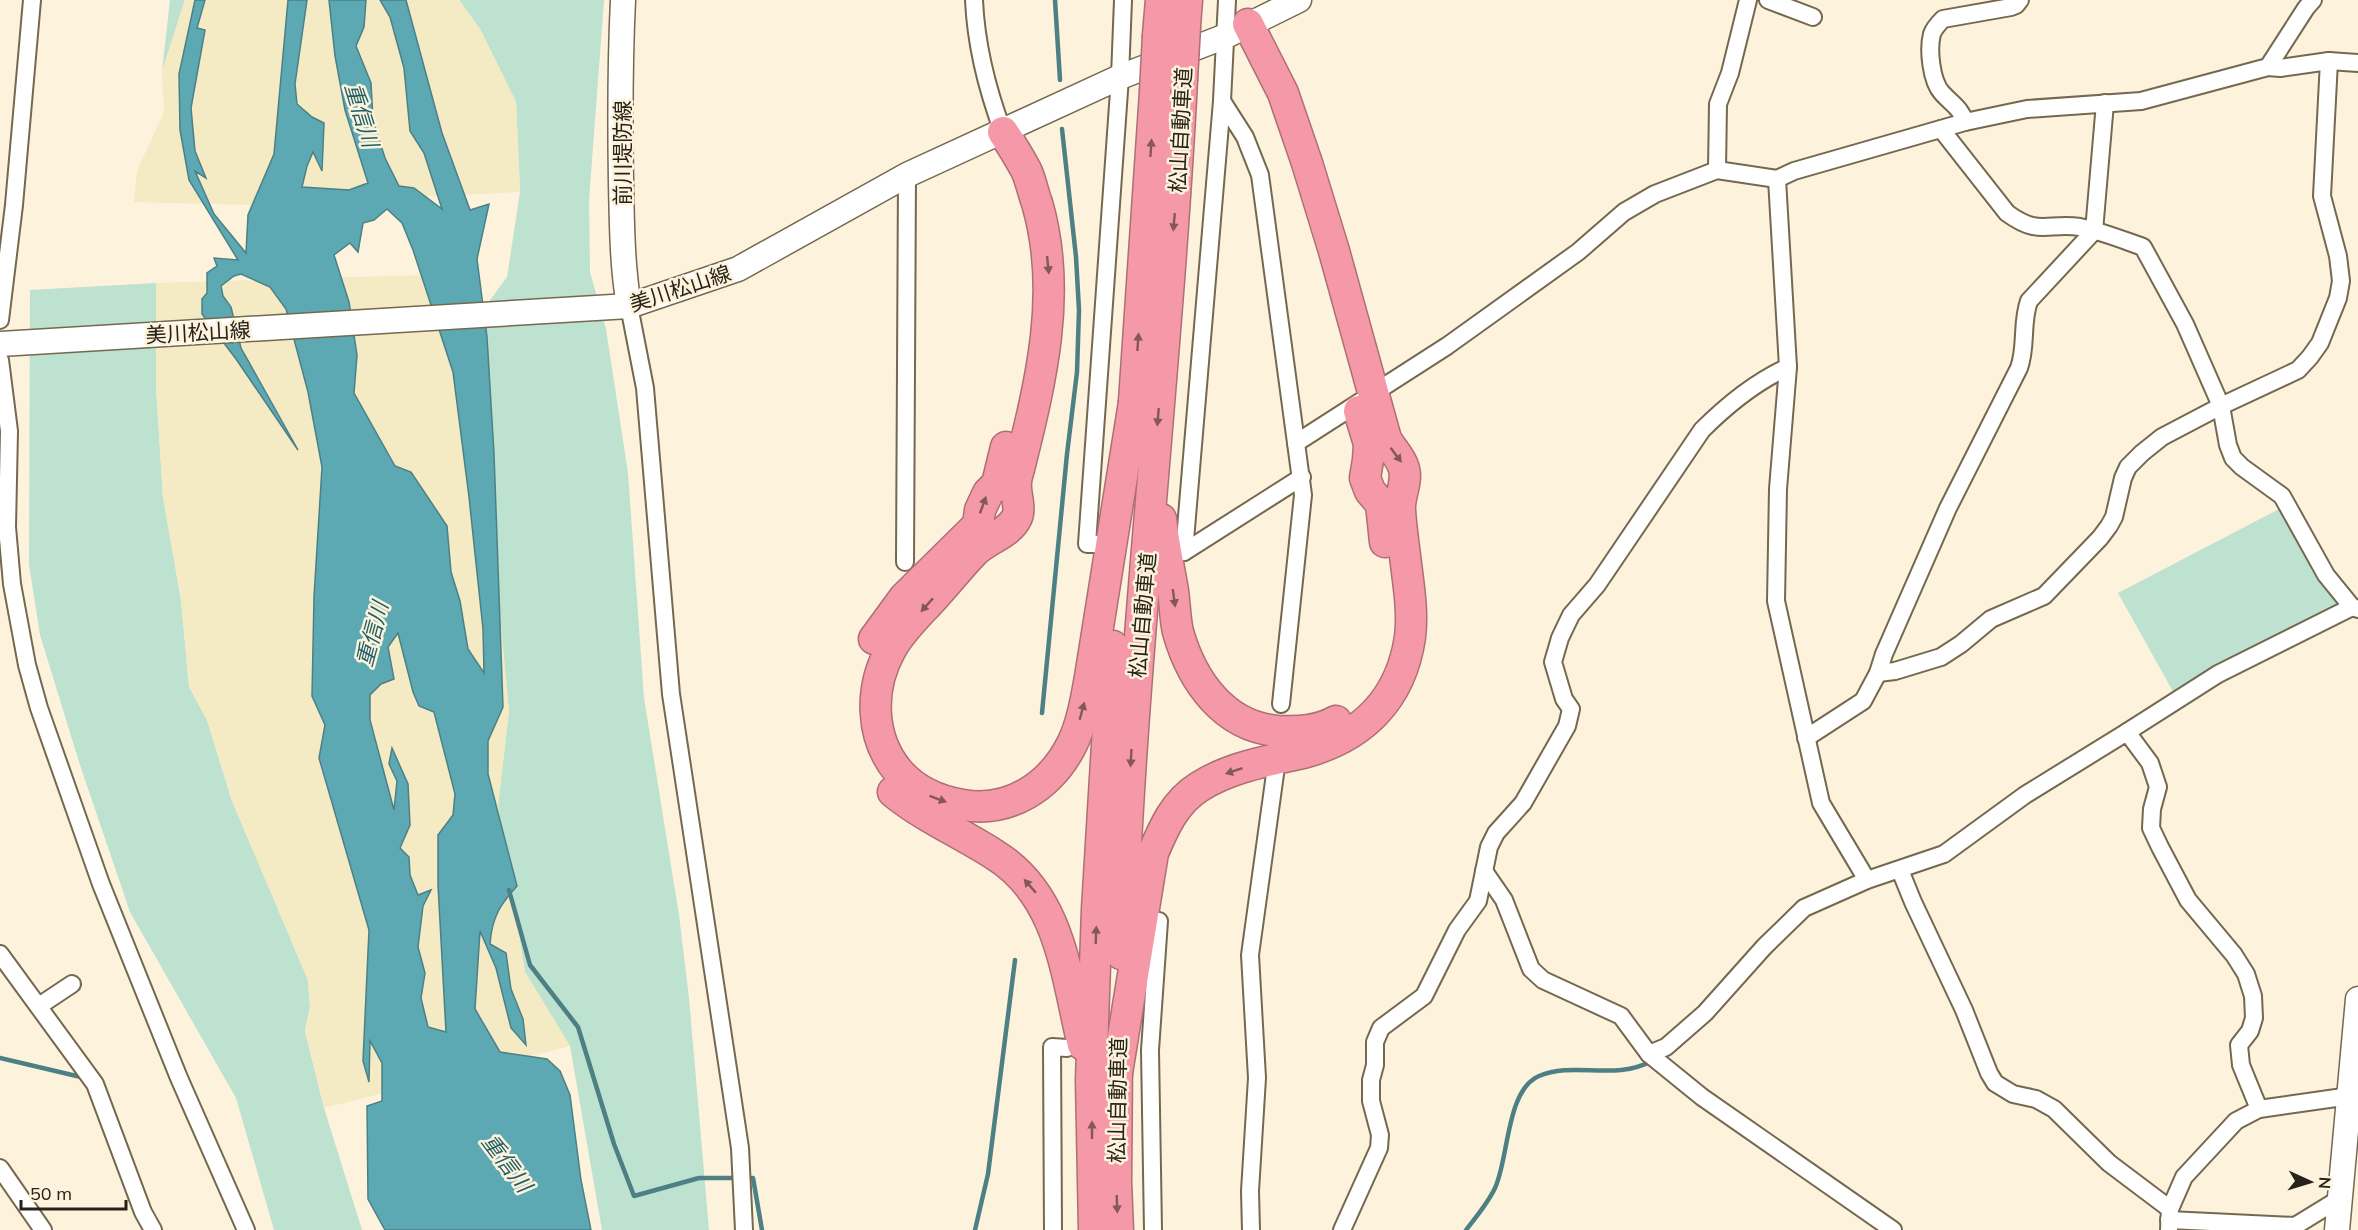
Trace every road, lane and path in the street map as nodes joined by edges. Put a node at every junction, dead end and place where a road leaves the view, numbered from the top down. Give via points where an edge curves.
1 (32, 0) edge
2 (623, 0) edge
3 (974, 0) edge
4 (1123, 0) edge
5 (1161, 0) edge
6 (1227, 0) edge
7 (1299, 0) edge
8 (1748, 0) edge
9 (1768, 0) edge
10 (2020, 0) edge
11 (2313, 0) edge
12 (1813, 17) dead end
13 (1177, 20) edge
14 (1237, 30) junction
15 (2329, 61) junction
16 (2358, 63) edge
17 (2268, 67) junction
18 (1120, 77) junction
19 (1222, 101) junction
20 (2105, 103) junction
21 (1965, 122) junction
22 (1941, 129) junction
23 (1003, 132) junction
24 (1717, 170) junction
25 (907, 175) junction
26 (1777, 178) junction
27 (2094, 231) junction
28 (617, 308) junction
29 (0, 320) edge
30 (4, 349) edge
31 (1788, 367) junction
32 (1135, 396) junction
33 (1365, 397) junction
34 (2221, 405) junction
35 (1296, 443) junction
36 (1155, 457) junction
37 (1302, 477) junction
38 (1104, 544) dead end
39 (905, 562) dead end
40 (2355, 608) edge
41 (1878, 673) junction
42 (1281, 704) dead end
43 (2127, 732) junction
44 (1806, 738) junction
45 (1275, 774) dead end
46 (1900, 870) junction
47 (1484, 871) junction
48 (1867, 880) junction
49 (1159, 921) dead end
50 (0, 954) edge
51 (72, 984) dead end
52 (39, 1006) junction
53 (2358, 1006) edge
54 (1067, 1048) dead end
55 (1649, 1054) junction
56 (1104, 1079) junction
57 (2350, 1096) junction
58 (2259, 1109) junction
59 (2351, 1166) edge
60 (0, 1168) edge
61 (2339, 1199) junction
62 (2169, 1220) edge
63 (43, 1230) edge
64 (153, 1230) edge
65 (246, 1230) edge
66 (744, 1230) edge
67 (1053, 1230) edge
68 (1094, 1230) edge
69 (1118, 1230) edge
70 (1153, 1230) edge
71 (1251, 1230) edge
72 (1342, 1230) edge
73 (1893, 1230) edge
74 (2337, 1230) edge

1 - 29 street
2 - 28 main road, 前川堤防線 via 624,276
3 - 23 street via 989,96
4 - 18 street
5 - 13 highway, 松山自動車道
6 - 14 street
7 - 14 main road, 美川松山線
8 - 24 street via 1718,104
9 - 12 street
10 - 21 street via 2011,7 1943,19 1934,30 1930,45 1937,86 1960,109
11 - 17 street
32 -> 13 highway, 松山自動車道, bridge via 1155,92
13 -> 36 highway, 松山自動車道, bridge via 1182,80 1176,200
14 - 18 main road, 美川松山線
14 - 19 street
14 - 33 highway via 1292,169
15 - 16 street
15 - 17 street
15 - 34 street via 2322,196 2338,256 2338,298 2320,343 2298,370
17 - 20 street via 2141,100
18 - 23 main road, 美川松山線
18 - 38 street via 1087,544
19 - 35 street via 1245,137 1260,175
19 - 37 street via 1181,551
20 - 21 street via 2027,109
20 - 27 street
21 - 22 street
22 - 26 street
22 - 27 street via 2007,213 2019,222 2037,228 2078,227
23 - 25 main road, 美川松山線
23 -> 32 highway via 1027,172 1044,228 1050,278 1048,325 1043,365 1016,483 1019,515 1010,529 976,550 904,631 881,671 876,693 881,742 889,760 906,780 927,794 971,806 1016,801 1039,787 1073,744 1090,677
56 -> 23 highway via 1068,984 1062,951 1035,891 997,856 933,821 887,787 873,771 862,747 857,722 859,674 875,638 904,598 978,525 980,510 1002,468 1031,334 1025,232
24 - 26 street
24 - 33 street via 1655,194 1624,212 1578,252 1503,306
25 - 28 main road, 美川松山線 via 738,269
25 - 39 street
26 - 31 street
27 - 34 street via 2143,247 2185,324
27 - 41 street via 2029,301 2024,355 2019,368 1948,508
28 - 30 main road, 美川松山線
28 - 66 street via 645,388 671,694 740,1148
30 - 65 street via 12,584 33,686 101,884 179,1078
31 - 44 street via 1778,489 1776,602
31 - 47 street via 1765,378 1702,430 1597,585 1571,615 1553,662 1570,709 1567,726 1523,803 1496,833
56 -> 32 highway, 松山自動車道 via 1109,697
33 - 35 street
36 -> 33 highway via 1178,631 1204,687 1221,708 1241,722 1269,730 1299,732 1327,726 1354,711 1369,694 1383,667 1391,636 1392,607 1381,504 1365,478 1369,444
33 -> 56 highway via 1403,464 1406,477 1400,508 1411,603 1405,661 1382,707 1341,740 1218,777 1199,787 1165,824 1153,853
34 - 40 street via 2234,458 2282,496 2326,575
34 - 41 street via 2162,437 2128,467 2109,526 2044,596 1991,619 1941,657
35 - 37 street
36 -> 56 highway, 松山自動車道 via 1122,910
37 - 42 street
40 - 43 street via 2218,674
41 - 44 street via 1863,701
43 - 46 street via 2025,795 1944,854
43 - 58 street via 2150,763 2158,788 2151,828 2160,847 2188,900 2246,974 2254,1018 2239,1045 2241,1065
44 - 48 street via 1821,802
45 - 71 street via 1250,955 1257,1078
46 - 48 street
46 - 62 street via 1995,1083 2054,1109
47 - 55 street via 1504,900 1531,969 1543,980 1621,1016
47 - 72 street via 1478,901 1457,930 1424,996 1381,1028 1371,1080 1379,1148
48 - 55 street via 1804,908 1705,1013 1666,1047
49 - 70 street via 1143,1050
50 - 52 street
51 - 52 street
52 - 64 street via 95,1084
53 - 57 main road
54 - 67 street via 1052,1047
55 - 73 street via 1702,1097
68 -> 56 highway, 松山自動車道
56 -> 69 highway, 松山自動車道
57 - 58 street
57 - 59 main road
58 - 62 street via 2236,1121 2184,1177
59 - 61 main road
60 - 63 street
61 - 62 street via 2295,1226
61 - 74 main road

